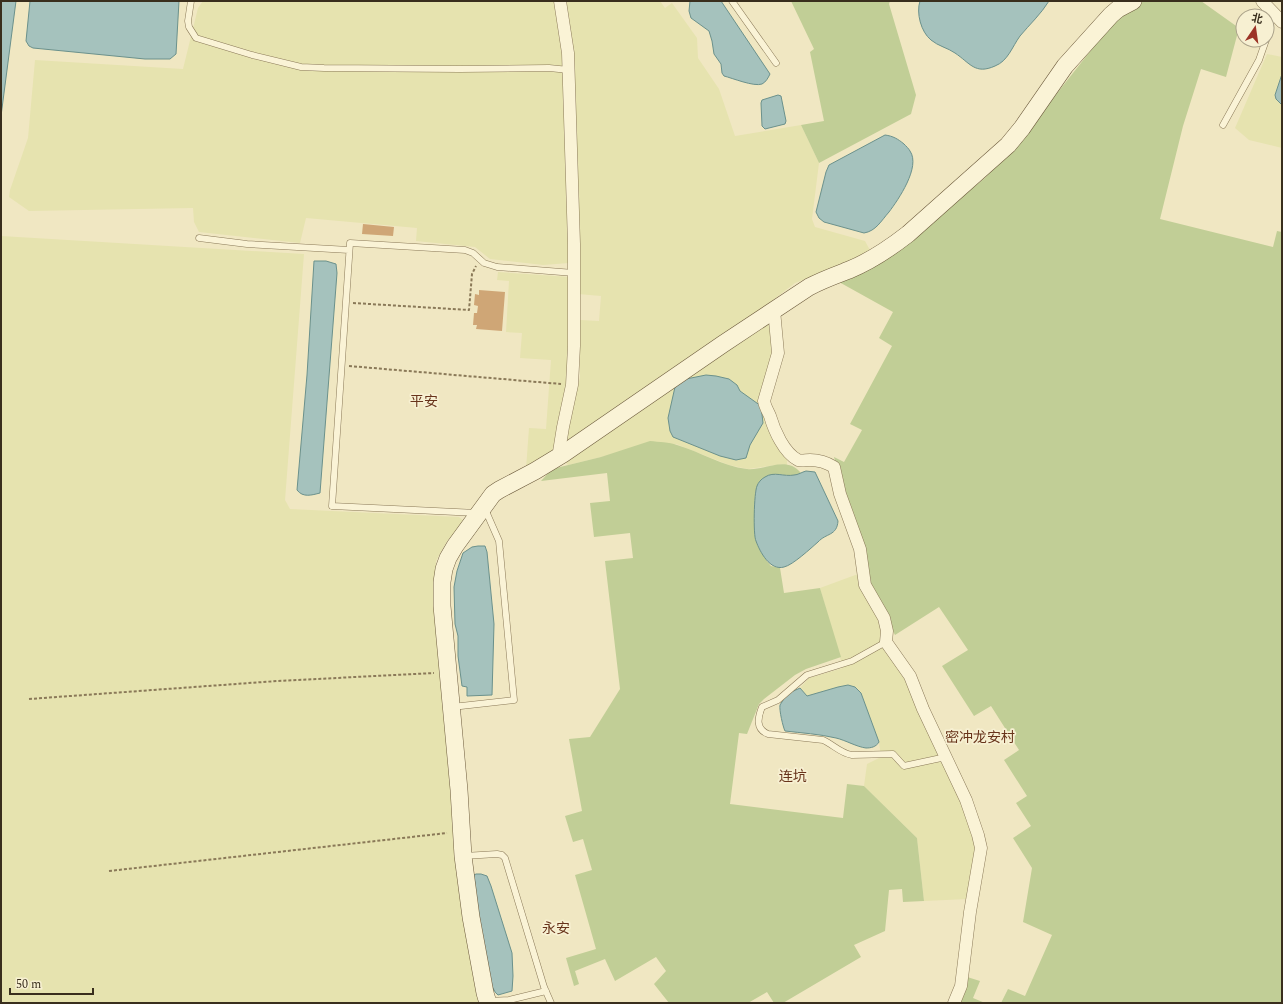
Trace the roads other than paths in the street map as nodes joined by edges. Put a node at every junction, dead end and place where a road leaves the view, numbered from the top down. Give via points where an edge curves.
1 (191, 1) edge
2 (560, 1) edge
3 (732, 1) edge
4 (1133, 1) edge
5 (1264, 48) edge
6 (776, 63) dead end
7 (569, 70) junction
8 (1223, 126) dead end
9 (198, 238) dead end
10 (350, 250) junction
11 (574, 273) junction
12 (774, 310) junction
13 (558, 458) junction
14 (481, 510) junction
15 (886, 642) junction
16 (451, 707) junction
17 (946, 756) junction
18 (463, 856) junction
19 (546, 991) junction
20 (488, 1002) edge
21 (551, 1003) edge
22 (954, 1003) edge

1 - 7 lane via 188,21 189,28 196,38 301,66
2 - 7 street
3 - 6 lane
4 - 12 street via 1111,15 1065,66 1008,145 908,234 873,258 822,280
5 - 8 lane
7 - 11 street
9 - 10 lane
10 - 11 lane via 350,243 464,250 474,253 484,264 497,267
10 - 14 lane via 332,506
11 - 13 street via 574,365
12 - 13 street
12 - 15 street via 778,353 764,405 773,426 791,455 799,460 822,461 834,467 840,494 860,549 865,584 884,618
13 - 14 street via 493,494
14 - 16 street via 448,558 442,582
14 - 16 lane via 499,541 514,700
15 - 17 street via 910,676
15 - 17 lane via 852,662 807,675 778,700 762,706 758,724 760,728 768,734 823,740 845,754 892,754 904,766
16 - 18 street
17 - 22 street via 966,800 981,848 961,986
18 - 19 lane via 497,854 505,858
18 - 20 street
19 - 20 lane
19 - 21 lane

